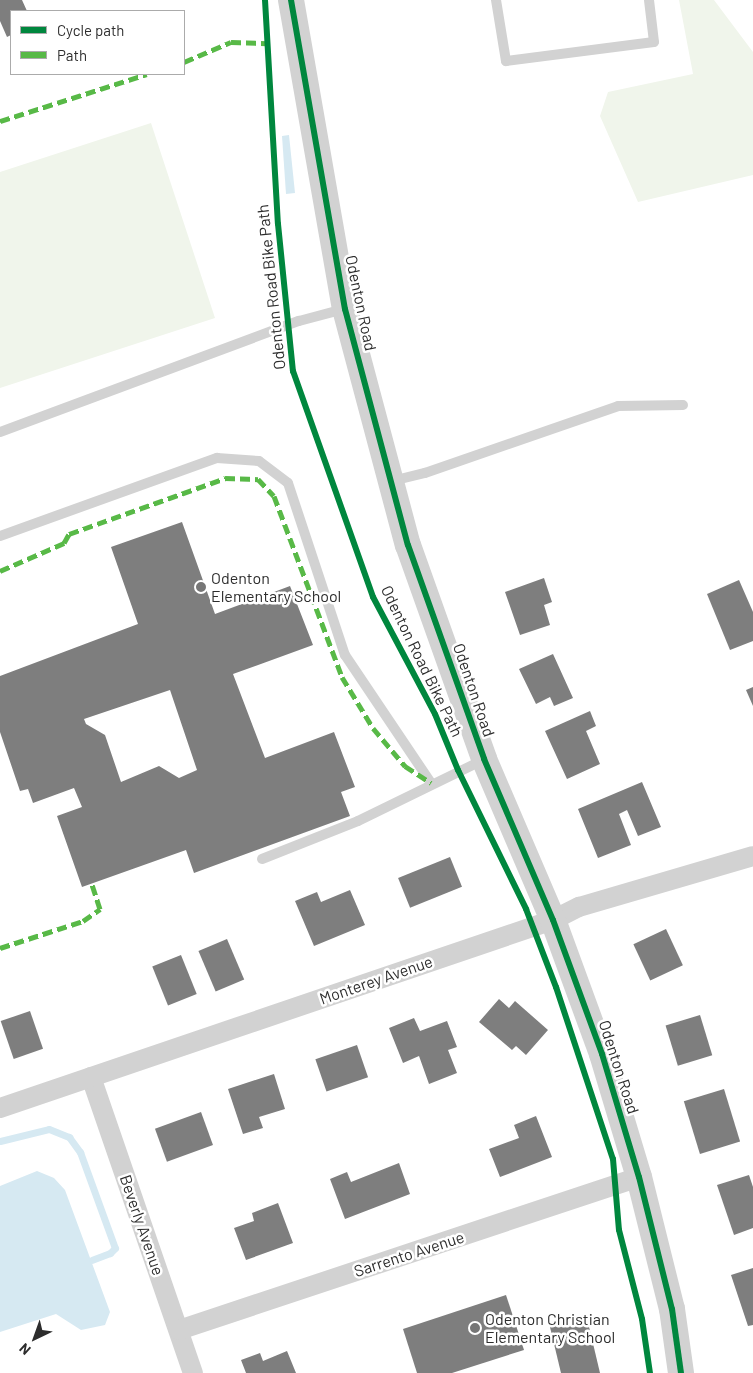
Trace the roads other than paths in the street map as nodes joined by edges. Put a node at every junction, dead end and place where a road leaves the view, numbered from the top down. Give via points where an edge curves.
1 (291, 0) edge
2 (496, 0) edge
3 (649, 0) edge
4 (345, 309) junction
5 (683, 405) dead end
6 (0, 432) edge
7 (391, 481) junction
8 (0, 536) edge
9 (484, 759) junction
10 (431, 782) junction
11 (753, 856) edge
12 (262, 859) dead end
13 (553, 920) junction
14 (91, 1077) junction
15 (0, 1108) edge
16 (639, 1177) junction
17 (179, 1330) junction
18 (193, 1373) edge
19 (682, 1373) edge

1 - 4 street, Odenton Road
2 - 3 lane via 506,61 654,42
4 - 6 lane via 299,321
4 - 7 street, Odenton Road
5 - 7 lane via 618,406 425,473
7 - 9 street, Odenton Road via 408,545
8 - 10 lane via 217,458 259,461 288,483 345,655
9 - 10 lane
9 - 13 street, Odenton Road
10 - 12 lane via 358,821
11 - 13 street, Monterey Avenue via 579,907
13 - 14 street, Monterey Avenue
13 - 16 street, Odenton Road via 602,1054
14 - 15 street, Monterey Avenue
14 - 17 street, Beverly Avenue
16 - 17 street, Sarrento Avenue
16 - 19 street, Odenton Road via 672,1310
17 - 18 street, Beverly Avenue

